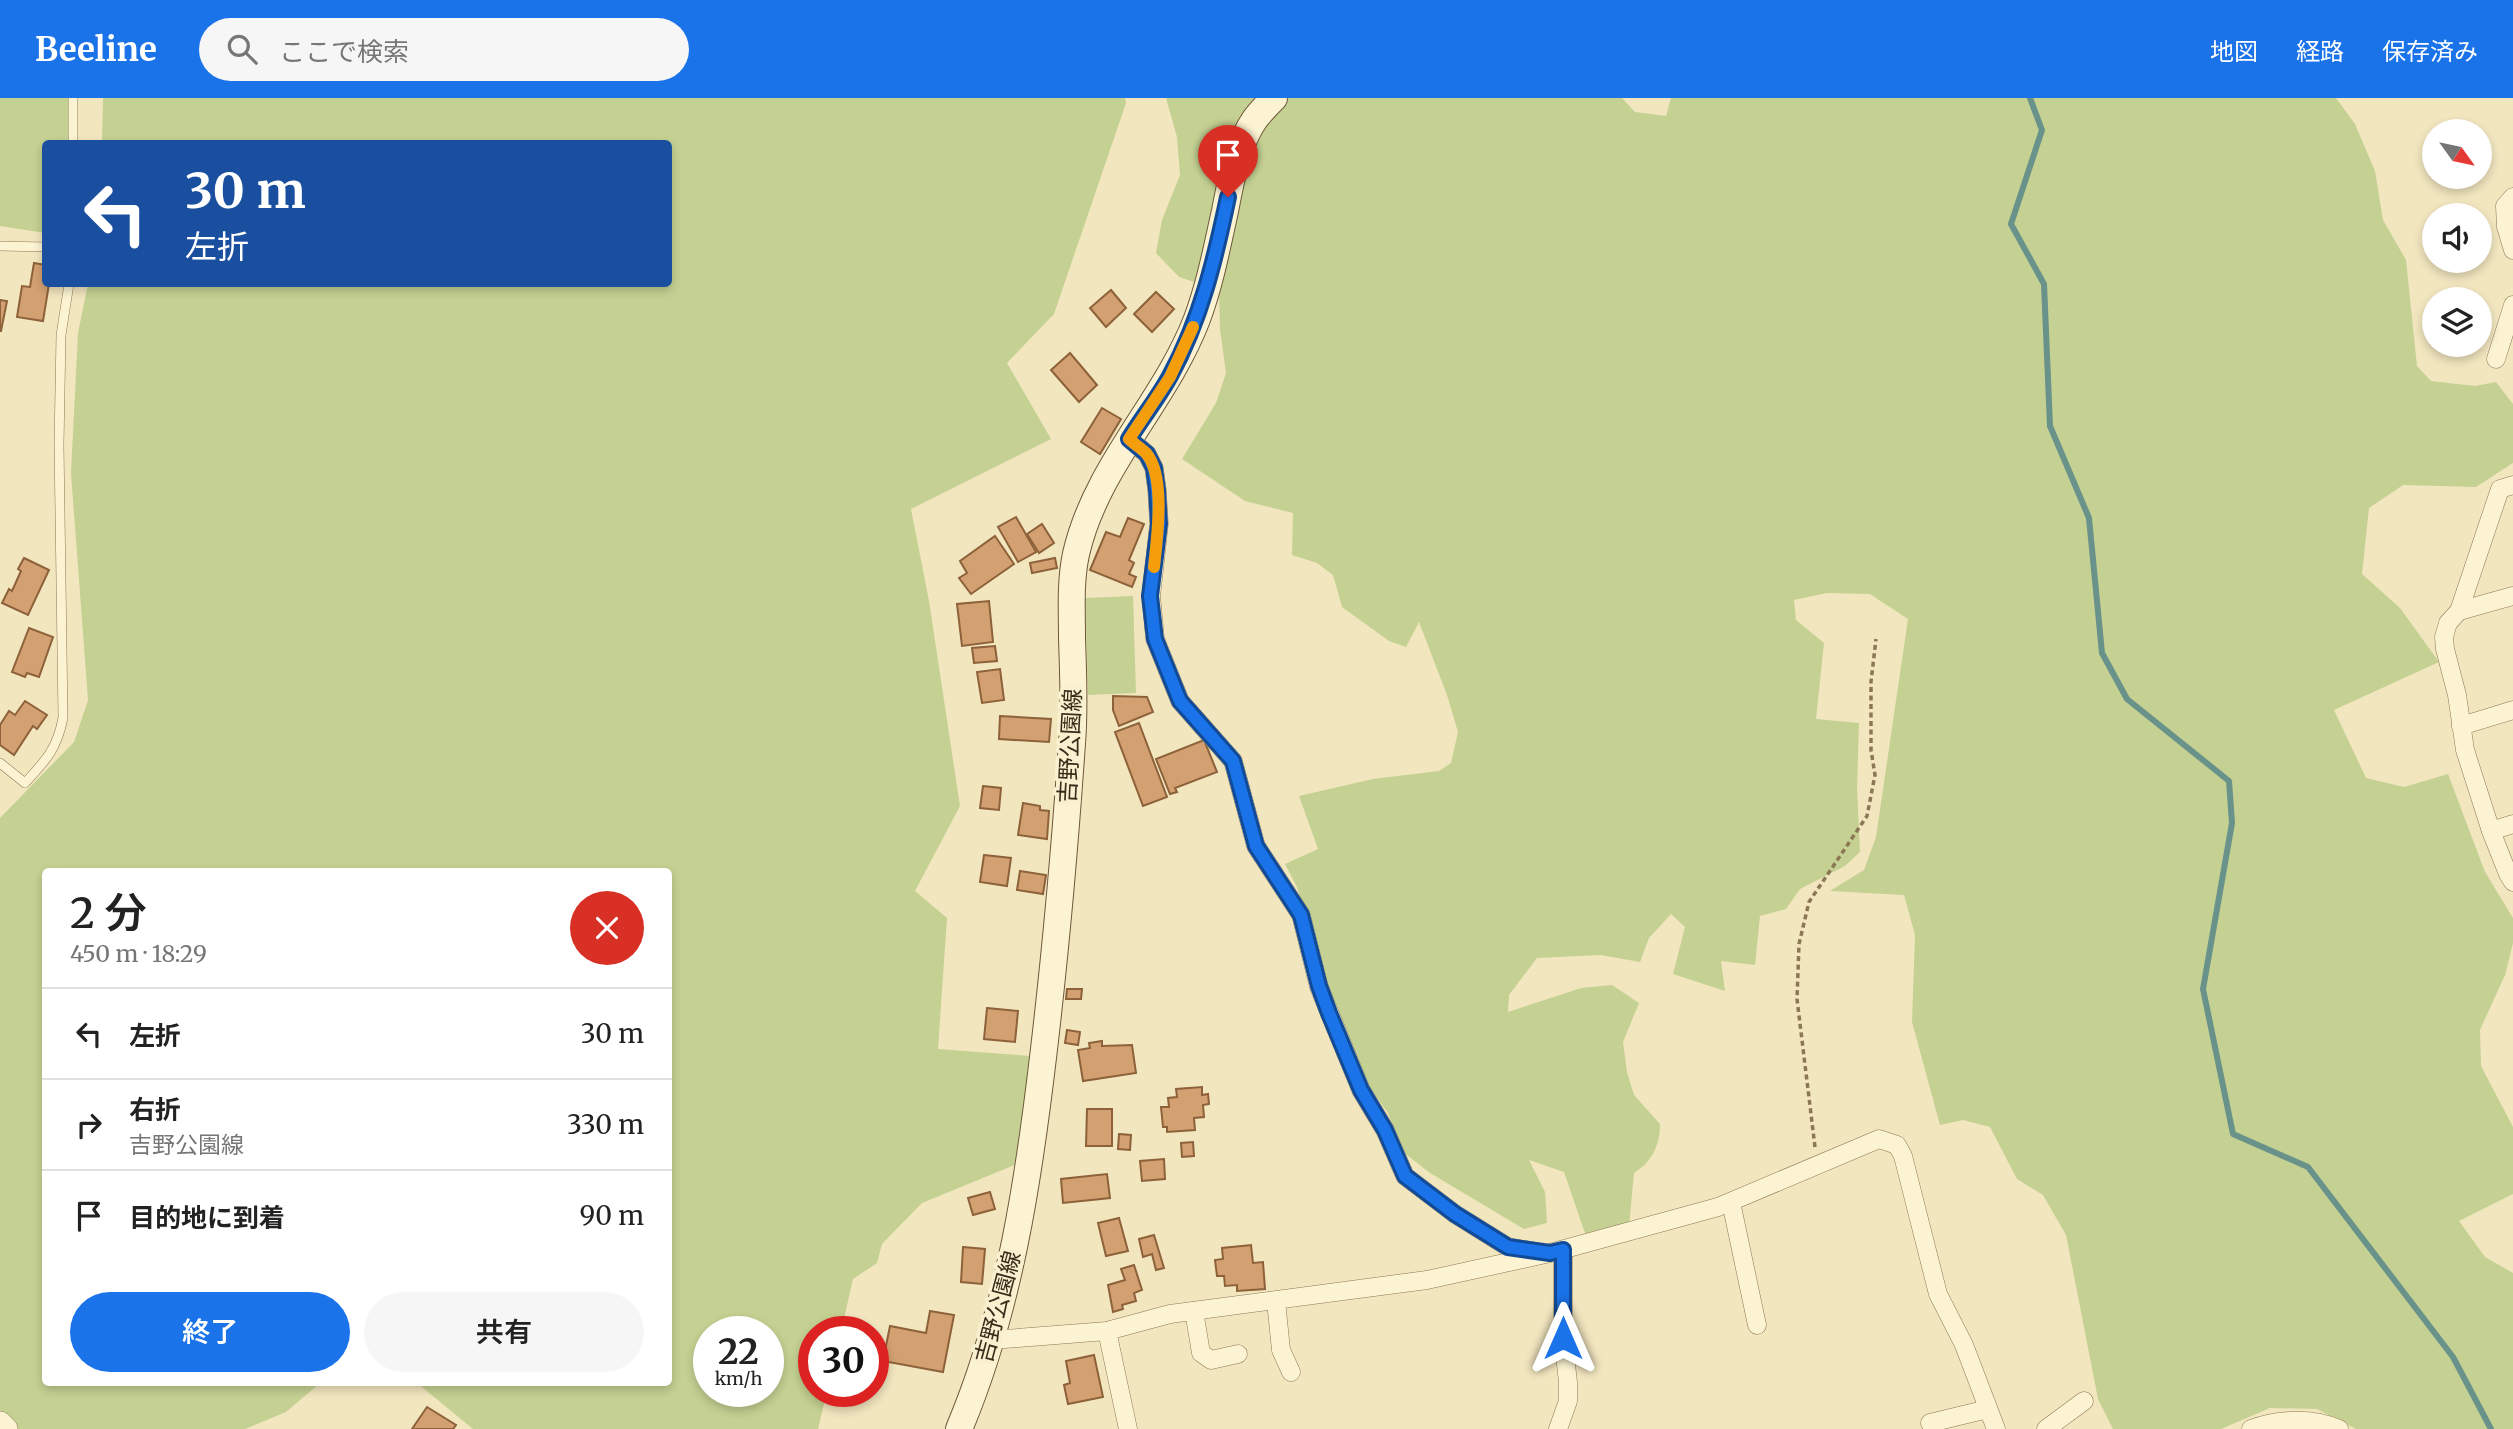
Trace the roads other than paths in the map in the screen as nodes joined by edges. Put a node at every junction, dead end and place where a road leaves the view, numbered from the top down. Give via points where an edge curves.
1 (73, 98) edge
2 (1274, 98) edge
3 (73, 140) edge
4 (2513, 197) edge
5 (0, 246) edge
6 (42, 247) edge
7 (2513, 250) edge
8 (69, 287) edge
9 (2513, 305) edge
10 (2510, 329) edge
11 (2496, 359) dead end
12 (1129, 439) junction
13 (2513, 485) edge
14 (2513, 596) edge
15 (2459, 611) junction
16 (2513, 710) edge
17 (2461, 726) junction
18 (0, 763) edge
19 (2513, 824) edge
20 (2491, 831) junction
21 (2513, 882) edge
22 (1731, 1202) junction
23 (1557, 1252) junction
24 (1276, 1301) junction
25 (1194, 1311) junction
26 (1757, 1325) dead end
27 (1107, 1331) junction
28 (992, 1340) junction
29 (1238, 1354) dead end
30 (1291, 1372) dead end
31 (2084, 1401) dead end
32 (1988, 1409) junction
33 (0, 1423) edge
34 (1930, 1423) dead end
35 (6, 1429) edge
36 (959, 1429) edge
37 (1128, 1429) edge
38 (1558, 1429) edge
39 (1996, 1429) edge
40 (2046, 1429) edge
41 (2251, 1429) edge
42 (2339, 1429) edge

1 - 3 lane
2 - 12 main road, 吉野公園線 via 1243,141 1196,320 1170,377
4 - 7 street via 2505,206
5 - 6 lane
8 - 18 lane via 61,335 59,445 63,718 52,754 25,783
9 - 10 street
10 - 11 street
12 - 23 street via 1147,454 1157,490 1159,524 1150,596 1155,639 1180,701 1233,761 1256,846 1301,915 1324,1000 1361,1090 1405,1176 1508,1247
12 - 28 main road, 吉野公園線 via 1084,527 1072,580 1074,712 1061,903 1021,1216
13 - 15 street via 2500,489
14 - 15 street
15 - 17 street via 2444,636
16 - 17 street
17 - 20 street
19 - 20 street
20 - 21 street
22 - 23 street
22 - 26 street
22 - 32 street via 1879,1139 1897,1145 1938,1294 1964,1345
23 - 24 street via 1427,1280
23 - 38 street via 1568,1391
24 - 25 street
24 - 30 street via 1281,1350
25 - 27 street
25 - 29 street via 1201,1353 1211,1360
27 - 28 street
27 - 37 street
28 - 36 main road, 吉野公園線
31 - 40 street
32 - 34 street
32 - 39 street
33 - 35 street
41 - 42 street via 2270,1422 2301,1421

